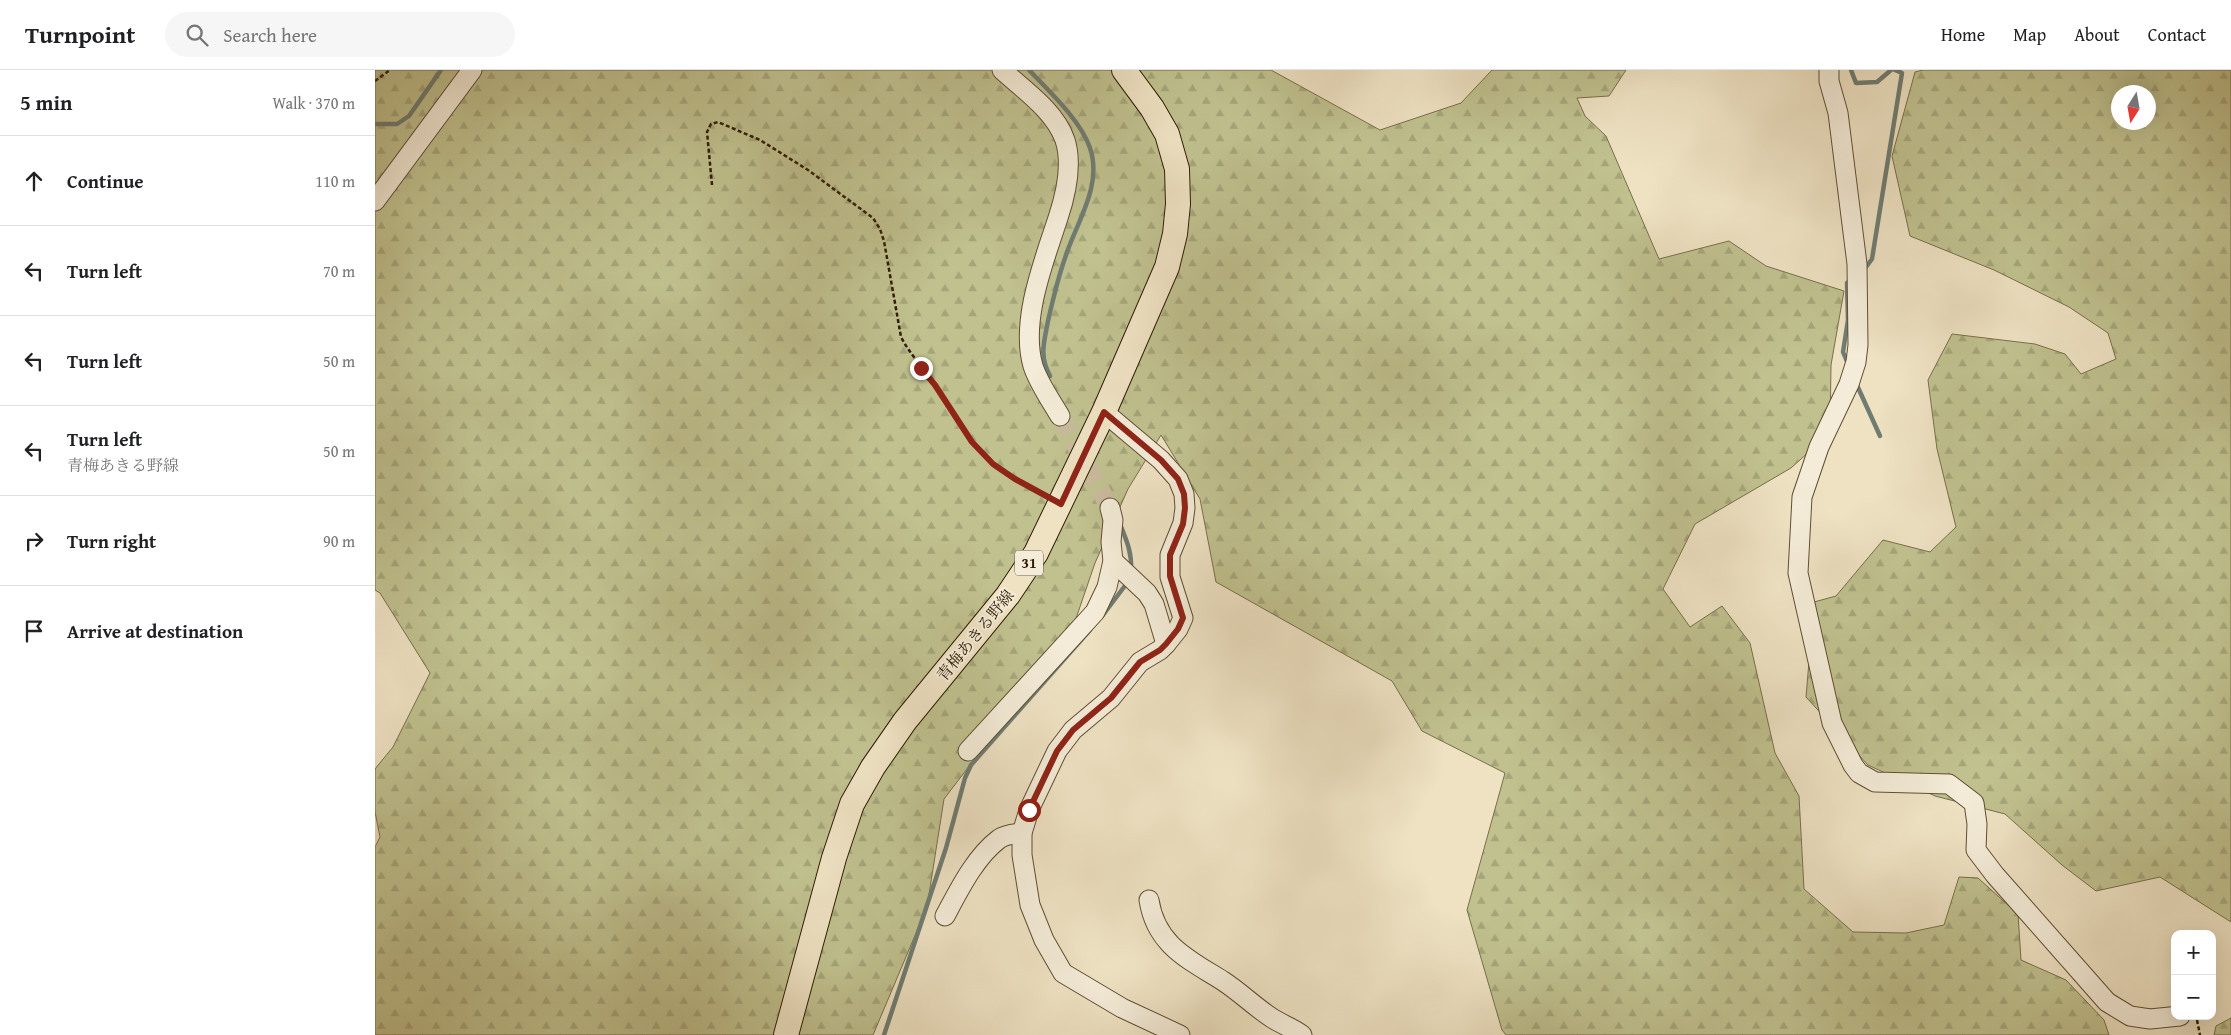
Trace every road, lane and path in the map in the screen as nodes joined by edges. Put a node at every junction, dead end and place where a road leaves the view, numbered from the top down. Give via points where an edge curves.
1 (390, 70) edge
2 (472, 70) edge
3 (1002, 70) edge
4 (1124, 70) edge
5 (1829, 70) edge
6 (375, 81) edge
7 (712, 185) dead end
8 (375, 201) edge
9 (1104, 412) junction
10 (1060, 416) tunnel mouth
11 (1061, 504) junction
12 (1110, 508) tunnel mouth
13 (1113, 561) junction
14 (1166, 644) junction
15 (969, 751) dead end
16 (1022, 834) junction
17 (1149, 900) dead end
18 (945, 916) dead end
19 (2171, 1017) edge
20 (2197, 1020) edge
21 (786, 1035) edge
22 (1180, 1035) edge
23 (1302, 1035) edge
24 (2200, 1035) edge

1 - 6 path
2 - 8 street
3 - 10 street via 1042,106 1065,140 1068,161 1063,203 1035,294 1029,332 1033,364 1040,384
4 - 9 main road, 青梅あきる野線 / 31 via 1148,101 1167,134 1177,169 1179,204 1167,267
5 - 19 street via 1838,113 1857,264 1858,346 1849,384 1819,447 1803,497 1798,573 1832,723 1859,772 1875,782 1949,784 1974,803 1976,850 2107,1002 2130,1016 2150,1019
7 - 11 path via 707,132 711,124 718,122 760,140 808,170 873,218 884,241 901,338 908,351 935,385 972,442 993,464
9 - 11 main road, 青梅あきる野線 / 31
9 - 14 street via 1161,460 1178,479 1184,494 1183,524 1170,555 1170,576 1183,618
11 - 21 main road, 青梅あきる野線 / 31 via 1036,553 1008,595 905,721 873,767 853,804 834,858
12 - 13 street
13 - 14 street via 1147,592
13 - 15 street via 1107,588 1095,612
14 - 16 street via 1140,662 1111,698 1073,730 1057,751 1029,810
16 - 18 street via 1000,838 983,856
16 - 22 street via 1030,905 1044,940 1063,973 1122,1008
17 - 23 street via 1156,927 1173,947 1190,962
20 - 24 path

